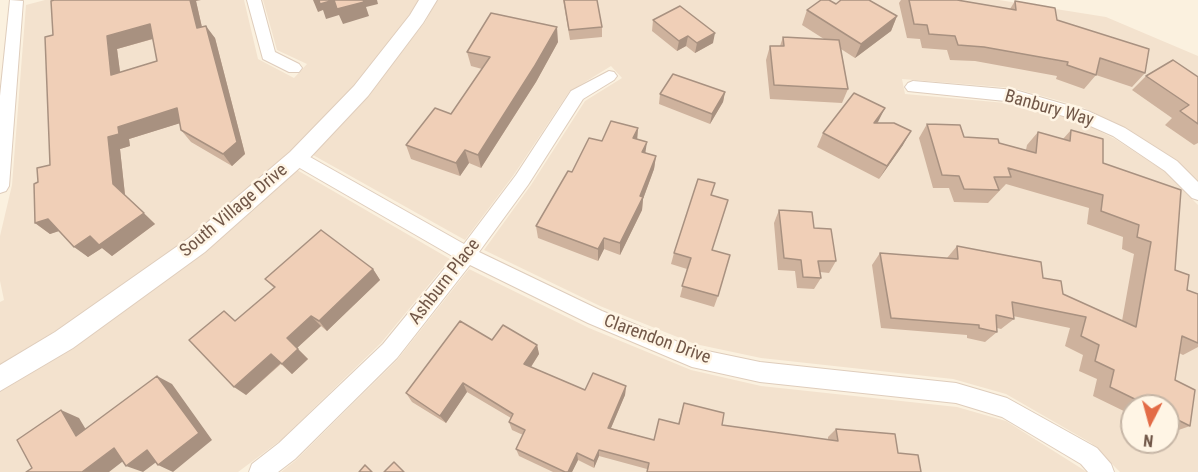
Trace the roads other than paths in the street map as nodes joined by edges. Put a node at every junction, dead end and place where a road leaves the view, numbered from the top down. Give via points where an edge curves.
1 (254, 0) edge
2 (428, 0) edge
3 (19, 1) edge
4 (0, 5) edge
5 (294, 68) dead end
6 (609, 76) dead end
7 (913, 87) dead end
8 (297, 158) junction
9 (0, 186) edge
10 (1198, 193) edge
11 (467, 255) junction
12 (0, 379) edge
13 (260, 472) edge
14 (1103, 472) edge

1 - 5 street via 268,55
2 - 8 street, South Village Drive via 361,91
3 - 4 street
3 - 9 street
6 - 11 street, Ashburn Place via 577,95
7 - 10 street, Banbury Way via 1015,96 1082,115 1119,132 1171,166
8 - 11 street, Clarendon Drive
8 - 12 street, South Village Drive via 197,245 64,340
11 - 13 street, Ashburn Place via 390,351 287,451
11 - 14 street, Clarendon Drive via 595,317 692,357 760,372 956,393 1007,408 1089,456

